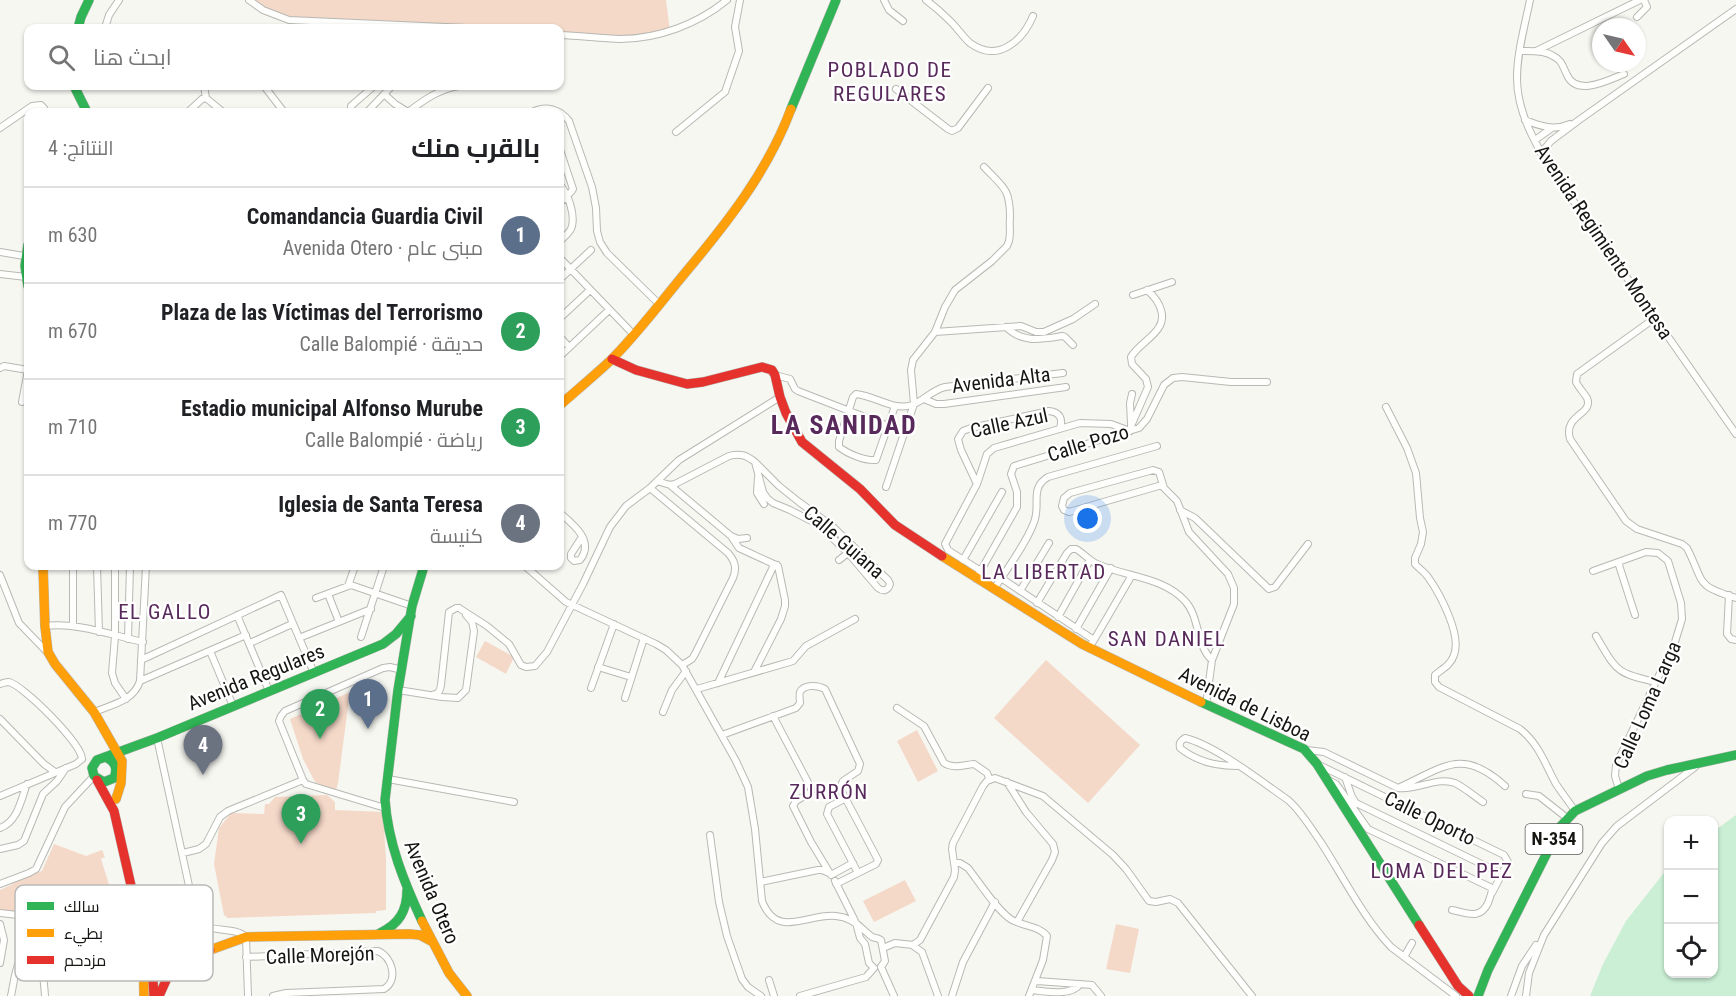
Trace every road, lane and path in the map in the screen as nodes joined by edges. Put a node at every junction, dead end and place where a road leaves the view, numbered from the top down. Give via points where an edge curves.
1 (89, 0) edge
2 (119, 0) edge
3 (249, 0) edge
4 (727, 0) edge
5 (740, 0) edge
6 (836, 0) edge
7 (884, 0) edge
8 (926, 0) edge
9 (1530, 0) edge
10 (1642, 0) edge
11 (1736, 9) edge
12 (1033, 16) dead end
13 (1637, 17) dead end
14 (903, 21) dead end
15 (79, 24) edge
16 (106, 24) edge
17 (325, 24) edge
18 (564, 35) edge
19 (1520, 51) junction
20 (1535, 52) junction
21 (1623, 74) dead end
22 (988, 88) dead end
23 (896, 89) dead end
24 (76, 90) edge
25 (205, 90) edge
26 (267, 90) edge
27 (369, 90) edge
28 (388, 90) edge
29 (445, 90) edge
30 (384, 94) junction
31 (206, 98) junction
32 (29, 108) edge
33 (44, 108) edge
34 (85, 108) edge
35 (192, 108) edge
36 (218, 108) edge
37 (281, 108) edge
38 (351, 108) edge
39 (371, 108) edge
40 (402, 108) edge
41 (414, 108) edge
42 (24, 112) edge
43 (564, 115) edge
44 (1525, 120) junction
45 (1579, 120) junction
46 (0, 128) edge
47 (1553, 128) junction
48 (676, 132) dead end
49 (1535, 140) junction
50 (1541, 153) junction
51 (564, 162) edge
52 (984, 167) dead end
53 (564, 190) edge
54 (568, 195) junction
55 (564, 199) edge
56 (564, 237) edge
57 (591, 250) dead end
58 (0, 252) edge
59 (24, 256) edge
60 (564, 262) edge
61 (570, 269) junction
62 (0, 274) edge
63 (564, 275) edge
64 (24, 281) edge
65 (1172, 282) dead end
66 (590, 290) junction
67 (1147, 290) junction
68 (1133, 295) dead end
69 (659, 304) junction
70 (1095, 304) dead end
71 (609, 310) junction
72 (564, 314) edge
73 (1655, 318) junction
74 (1006, 327) junction
75 (935, 332) junction
76 (634, 335) junction
77 (564, 341) edge
78 (1073, 345) dead end
79 (569, 347) junction
80 (564, 352) edge
81 (612, 359) junction
82 (0, 368) edge
83 (24, 369) edge
84 (1063, 373) dead end
85 (775, 375) junction
86 (1267, 382) dead end
87 (1066, 387) dead end
88 (24, 391) edge
89 (1132, 394) dead end
90 (780, 397) junction
91 (924, 399) junction
92 (564, 401) edge
93 (22, 402) dead end
94 (914, 404) junction
95 (895, 406) junction
96 (1386, 407) dead end
97 (849, 411) junction
98 (888, 426) junction
99 (1060, 428) junction
100 (1131, 429) junction
101 (1736, 434) edge
102 (1157, 446) dead end
103 (755, 462) junction
104 (759, 474) junction
105 (657, 481) junction
106 (977, 484) junction
107 (1162, 484) junction
108 (670, 486) junction
109 (886, 487) dead end
110 (650, 488) junction
111 (1002, 492) dead end
112 (764, 504) dead end
113 (1180, 510) junction
114 (564, 517) edge
115 (731, 536) junction
116 (582, 537) dead end
117 (747, 538) dead end
118 (1049, 543) dead end
119 (1308, 544) dead end
120 (848, 553) junction
121 (839, 560) dead end
122 (963, 560) junction
123 (1090, 560) junction
124 (1618, 562) junction
125 (777, 565) junction
126 (1111, 568) junction
127 (43, 570) edge
128 (73, 570) edge
129 (97, 570) edge
130 (115, 570) edge
131 (130, 570) edge
132 (147, 570) edge
133 (354, 570) edge
134 (383, 570) edge
135 (423, 570) edge
136 (530, 570) edge
137 (1593, 571) dead end
138 (0, 575) edge
139 (978, 575) junction
140 (1132, 575) junction
141 (1001, 578) junction
142 (348, 586) junction
143 (4, 589) edge
144 (994, 589) junction
145 (1020, 591) junction
146 (375, 593) junction
147 (328, 594) junction
148 (1732, 597) edge
149 (316, 598) dead end
150 (1037, 603) junction
151 (572, 605) junction
152 (371, 609) junction
153 (459, 609) junction
154 (412, 611) junction
155 (237, 615) junction
156 (1635, 615) dead end
157 (1058, 617) junction
158 (855, 620) dead end
159 (339, 622) junction
160 (292, 624) junction
161 (614, 624) junction
162 (45, 626) junction
163 (73, 626) junction
164 (1076, 629) junction
165 (99, 632) junction
166 (246, 635) junction
167 (115, 636) junction
168 (1596, 636) dead end
169 (361, 637) dead end
170 (299, 638) junction
171 (644, 638) junction
172 (128, 639) junction
173 (1736, 639) edge
174 (143, 642) junction
175 (387, 642) junction
176 (249, 643) junction
177 (1092, 644) junction
178 (405, 650) junction
179 (210, 651) junction
180 (48, 652) junction
181 (141, 660) junction
182 (1212, 660) junction
183 (598, 667) junction
184 (684, 668) junction
185 (402, 670) junction
186 (754, 672) junction
187 (314, 673) junction
188 (632, 677) junction
189 (140, 681) junction
190 (0, 682) edge
191 (718, 682) junction
192 (1656, 682) junction
193 (591, 688) dead end
194 (697, 689) junction
195 (398, 690) junction
196 (269, 691) junction
197 (432, 695) junction
198 (625, 698) dead end
199 (126, 699) junction
200 (1206, 705) junction
201 (233, 706) junction
202 (897, 708) dead end
203 (94, 712) junction
204 (663, 712) dead end
205 (773, 716) junction
206 (0, 718) edge
207 (722, 735) junction
208 (157, 738) junction
209 (112, 741) junction
210 (1305, 750) junction
211 (1736, 755) edge
212 (105, 757) junction
213 (120, 757) junction
214 (82, 759) junction
215 (1703, 761) junction
216 (94, 763) junction
217 (1317, 764) junction
218 (1237, 766) junction
219 (66, 768) junction
220 (55, 772) junction
221 (1657, 772) junction
222 (115, 775) junction
223 (1345, 777) junction
224 (95, 778) junction
225 (388, 779) junction
226 (303, 780) junction
227 (990, 780) junction
228 (1327, 780) junction
229 (1007, 782) junction
230 (27, 784) junction
231 (1505, 786) dead end
232 (1398, 788) junction
233 (1619, 789) junction
234 (1665, 789) junction
235 (1526, 794) dead end
236 (0, 796) edge
237 (846, 798) junction
238 (116, 799) junction
239 (514, 802) dead end
240 (1483, 802) dead end
241 (385, 808) junction
242 (114, 811) junction
243 (1575, 811) junction
244 (1567, 818) junction
245 (0, 828) edge
246 (710, 835) dead end
247 (0, 849) edge
248 (183, 853) junction
249 (853, 863) junction
250 (955, 863) junction
251 (858, 873) junction
252 (1502, 874) junction
253 (831, 875) junction
254 (404, 882) junction
255 (759, 882) junction
256 (0, 884) edge
257 (836, 884) junction
258 (131, 885) edge
259 (190, 885) edge
260 (1492, 893) junction
261 (995, 902) junction
262 (1452, 910) dead end
263 (0, 913) edge
264 (15, 915) edge
265 (1017, 922) junction
266 (856, 923) junction
267 (0, 924) edge
268 (213, 928) edge
269 (378, 934) junction
270 (1544, 935) junction
271 (246, 937) junction
272 (872, 937) junction
273 (433, 942) junction
274 (1413, 943) dead end
275 (865, 944) junction
276 (908, 944) junction
277 (883, 948) junction
278 (213, 949) edge
279 (246, 957) junction
280 (1404, 957) junction
281 (0, 963) edge
282 (878, 968) junction
283 (15, 978) edge
284 (769, 980) dead end
285 (45, 981) edge
286 (144, 981) edge
287 (153, 981) edge
288 (164, 981) edge
289 (1036, 981) junction
290 (1080, 984) junction
291 (1031, 993) edge
292 (11, 996) edge
293 (45, 996) edge
294 (144, 996) edge
295 (154, 996) edge
296 (159, 996) edge
297 (248, 996) edge
298 (273, 996) edge
299 (467, 996) edge
300 (761, 996) edge
301 (774, 996) edge
302 (800, 996) edge
303 (894, 996) edge
304 (938, 996) edge
305 (952, 996) edge
306 (1101, 996) edge
307 (1252, 996) edge
308 (1456, 996) edge
309 (1469, 996) edge
310 (1478, 996) edge
311 (1511, 996) edge
312 (1526, 996) edge

1 - 15 main road
2 - 16 street
3 - 17 street via 280,18
4 - 18 street via 686,25 653,35 621,39
5 - 48 street via 735,27 739,51 725,92
6 - 69 main road via 768,160 717,235
7 - 14 street via 889,10
8 - 12 street via 969,42 985,50 1013,45
9 - 19 street, Avenida Regimiento Montesa
10 - 13 street via 1647,7
10 - 20 street
11 - 45 street
19 - 20 street
19 - 44 street, Avenida Regimiento Montesa via 1517,87
20 - 21 street via 1555,57 1570,80 1580,86 1600,84
22 - 23 street via 952,131
24 - 34 main road
25 - 31 street
26 - 37 street
27 - 38 street
28 - 30 street
29 - 41 street
30 - 39 street
30 - 40 street
31 - 35 street
31 - 36 street
32 - 33 street via 41,105
42 - 46 street
43 - 69 street via 592,187 600,242
44 - 47 street
44 - 49 street, Avenida Regimiento Montesa
45 - 47 street
45 - 50 street
47 - 49 street
49 - 50 street, Avenida Regimiento Montesa
50 - 73 street, Avenida Regimiento Montesa
51 - 54 street via 573,189
52 - 75 street via 1009,197 1009,241 992,261 955,290
53 - 54 street
54 - 55 street
54 - 56 street via 573,224
57 - 61 street
58 - 59 street
60 - 61 street
61 - 63 street
61 - 66 street
62 - 64 street
65 - 67 street
66 - 71 street
66 - 72 street
67 - 68 street
67 - 100 street via 1159,303 1163,317 1162,324 1131,357 1148,387
69 - 76 main road
70 - 74 street via 1044,332
71 - 76 street
71 - 79 street
73 - 101 street, Avenida Regimiento Montesa
73 - 148 street via 1577,374 1576,382 1587,406 1571,422 1569,434 1626,521 1637,529 1682,544 1703,583
74 - 75 street
74 - 78 street via 1026,339 1063,336
75 - 94 street via 912,360
76 - 81 main road
77 - 79 street
79 - 80 street
81 - 85 main road via 687,384 762,367
81 - 92 main road
82 - 83 street
84 - 91 street, Avenida Alta via 945,387
85 - 90 main road, Avenida de Lisboa
85 - 97 street via 790,379 798,391
86 - 100 street, Calle Pozo via 1173,378 1164,385 1145,422
87 - 91 street via 944,404
88 - 93 street
89 - 100 street
90 - 105 street via 686,455
90 - 139 main road, Avenida de Lisboa via 806,447 860,489 895,525
91 - 94 street, Avenida Alta
94 - 95 street, Avenida Alta
94 - 109 street
95 - 97 street, Avenida Alta via 856,394
95 - 98 street
96 - 243 street via 1416,473 1423,532 1415,564 1430,579 1449,616 1455,638 1454,656 1435,675 1435,682 1530,737
97 - 98 street
97 - 98 street via 838,444 841,449 871,461 878,459
99 - 100 street via 1091,422
99 - 106 street, Calle Azul via 994,448 987,453
99 - 106 street, Calle Azul via 1060,416 1049,411 963,431 958,439
100 - 139 street, Calle Pozo via 1014,466 1011,474 1018,503
102 - 141 street via 1042,481 1031,531
103 - 104 street, Calle Guiana
103 - 108 street via 744,455 729,456
103 - 120 street, Calle Guiana via 843,536 888,580 889,588 881,591
104 - 112 street via 757,493
104 - 120 street, Calle Guiana via 763,492 772,503 819,525
105 - 108 street
105 - 110 street
106 - 122 street via 945,544 946,549
107 - 107 street via 1155,470 1132,475 1070,493 1062,501 1063,508 1069,512
107 - 113 street
108 - 115 street
110 - 151 street via 626,507 610,527
110 - 184 street via 728,553 735,564 695,654
111 - 122 street
113 - 119 street via 1196,518 1269,589 1275,587
113 - 182 street via 1189,532 1228,574 1234,588 1234,604
114 - 116 street
115 - 117 street
115 - 125 street via 739,548
118 - 145 street
120 - 121 street
122 - 139 street
123 - 126 street
123 - 150 street via 1071,549
123 - 157 street
124 - 137 street, Calle Loma Larga
124 - 156 street
124 - 192 street, Calle Loma Larga via 1650,551 1662,555 1670,565 1682,619 1676,642
125 - 186 street via 785,606
125 - 191 street
126 - 140 street
126 - 164 street
127 - 162 main road
128 - 163 street
129 - 165 street
130 - 167 street
131 - 172 street
132 - 174 street
133 - 142 street
134 - 146 street
135 - 154 main road, Avenida Otero
136 - 151 street
138 - 143 street
139 - 144 main road, Avenida de Lisboa
140 - 177 street
140 - 182 street via 1161,585 1186,602 1205,652
141 - 144 street
141 - 145 street
142 - 146 street
142 - 147 street
143 - 180 street via 19,622
144 - 177 main road, Avenida de Lisboa
145 - 150 street
146 - 152 street
146 - 154 street
147 - 149 street
147 - 159 street
148 - 173 street via 1727,634
150 - 157 street
151 - 153 street via 547,652 531,667 521,665 498,634
151 - 161 street
152 - 159 street
152 - 169 street
153 - 197 street via 449,612 440,690
153 - 197 street via 472,622 474,631 466,690 458,698
154 - 175 main road, Avenida Regulares
154 - 178 main road, Avenida Otero
155 - 160 street via 281,595
155 - 166 street
155 - 181 street
157 - 164 street
158 - 186 street via 809,644 793,661
159 - 170 street
160 - 170 street
160 - 176 street
161 - 171 street
161 - 183 street
162 - 163 street
162 - 180 main road
163 - 165 street
164 - 177 street
165 - 167 street
166 - 176 street
166 - 179 street
167 - 172 street
167 - 199 street via 113,678
168 - 192 street via 1617,669
170 - 187 street
171 - 184 street via 666,650
171 - 188 street
172 - 174 street
174 - 181 street
175 - 178 main road
175 - 187 main road, Avenida Regulares
176 - 196 street
177 - 200 main road, Avenida de Lisboa
178 - 185 main road, Avenida Otero
179 - 189 street
179 - 201 street
180 - 203 main road
181 - 189 street
182 - 200 street
183 - 188 street
183 - 193 street
184 - 194 street
184 - 204 street
185 - 195 main road, Avenida Otero
185 - 226 street via 383,668 283,713 279,724
186 - 191 street
187 - 196 main road, Avenida Regulares
188 - 198 street
189 - 199 street via 138,689
190 - 214 street via 10,682 24,690 67,734
191 - 194 street
192 - 233 street, Calle Loma Larga via 1616,765
194 - 207 street
195 - 197 street
195 - 225 main road, Avenida Otero
196 - 201 main road, Avenida Regulares
199 - 203 street
200 - 210 main road, Avenida de Lisboa
201 - 208 main road, Avenida Regulares
202 - 227 street via 924,726 944,763 974,764
203 - 209 main road
205 - 207 street
205 - 237 street via 799,706 803,690 813,685 825,689 860,764 858,771 841,784
205 - 253 street via 812,788 810,794 794,803 794,808
206 - 220 street
207 - 255 street via 748,787
208 - 213 main road, Avenida Regulares
208 - 248 street
209 - 212 main road via 112,749
209 - 213 main road
210 - 217 main road, Avenida de Lisboa
210 - 232 street via 1323,752
211 - 215 main road, N-354
212 - 213 main road, Avenida Regulares
212 - 216 main road
212 - 222 main road via 114,762
213 - 222 main road
213 - 238 main road via 121,783
214 - 216 street
214 - 219 street
215 - 221 main road, N-354
215 - 234 street
216 - 224 main road
217 - 223 street, Calle Oporto
217 - 228 main road, Avenida de Lisboa
218 - 218 street via 1190,739 1185,738 1180,744 1180,748 1204,762
218 - 280 street via 1294,805 1378,932
219 - 220 street
219 - 247 street via 43,794 24,841
220 - 230 street
221 - 233 main road, N-354
221 - 234 street
222 - 224 main road via 106,782
222 - 238 main road
223 - 252 street via 1356,803
223 - 252 street, Calle Oporto via 1504,855 1508,862
224 - 242 main road
224 - 256 street via 65,807 36,868
225 - 239 street
225 - 241 main road, Avenida Otero
226 - 241 street via 310,787
226 - 248 street via 228,811 220,817 206,844
227 - 229 street
227 - 250 street via 956,836 952,849
228 - 260 street via 1336,784 1368,829 1489,886
228 - 309 main road, Avenida de Lisboa via 1458,986
229 - 265 street via 1055,852
229 - 307 street via 1043,796 1113,855 1149,901 1170,898 1178,903
230 - 236 street
230 - 245 street via 13,819
231 - 232 street via 1486,771 1461,763
232 - 240 street via 1451,782
233 - 243 main road, N-354
234 - 270 street via 1617,826 1602,843
235 - 244 street via 1539,796
237 - 249 street via 829,807 827,814
237 - 251 street via 878,858 876,864
238 - 242 main road
241 - 254 main road, Avenida Otero
242 - 258 main road
243 - 244 main road, N-354
244 - 310 main road, N-354
246 - 300 street via 727,936 742,979
248 - 259 street
249 - 251 street
249 - 253 street
250 - 261 street via 964,865
250 - 276 street via 954,877 920,940
251 - 257 street
252 - 260 street
253 - 255 street via 822,870
253 - 257 street
254 - 269 main road via 404,914 389,930
254 - 273 main road, Avenida Otero
255 - 266 street via 765,909 777,920 804,921 830,915
257 - 266 street
260 - 262 street via 1481,913
261 - 265 street
261 - 305 street via 963,962
263 - 264 street
265 - 289 street via 1047,936
266 - 272 street
266 - 275 street
267 - 281 street via 4,940
268 - 271 street
269 - 271 main road
269 - 273 main road via 415,934
270 - 311 street via 1522,966
270 - 312 street via 1531,966
271 - 278 main road
271 - 279 street
272 - 275 street
272 - 277 street via 878,938
273 - 299 main road, Avenida Otero via 450,976
274 - 280 street
275 - 282 street via 869,963
276 - 277 street via 895,943
276 - 304 street via 922,952
277 - 282 street via 885,962
279 - 297 street
279 - 298 street, Calle Morejón via 378,951 389,958 393,974 384,989
280 - 308 street
282 - 302 street via 866,977
282 - 303 street
283 - 292 street
284 - 301 street
285 - 293 street
286 - 294 main road
287 - 295 main road
288 - 296 main road
289 - 290 street
289 - 291 street
290 - 291 street via 1066,994
290 - 306 street via 1092,985

